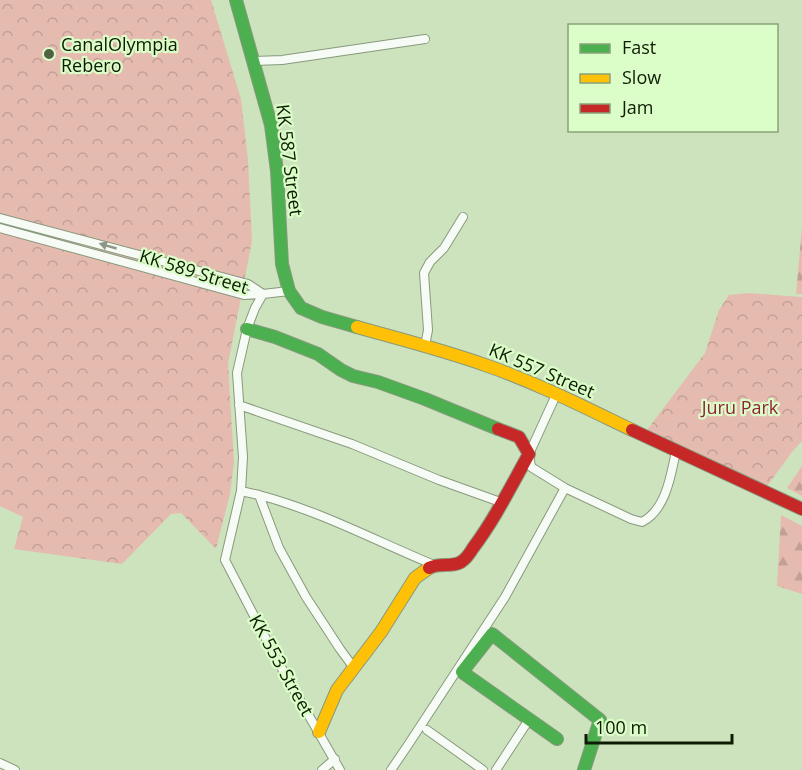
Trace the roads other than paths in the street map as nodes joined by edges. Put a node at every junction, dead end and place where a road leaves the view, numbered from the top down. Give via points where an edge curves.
1 (236, 0) edge
2 (425, 39) dead end
3 (252, 61) junction
4 (463, 217) dead end
5 (0, 218) edge
6 (0, 228) edge
7 (289, 291) junction
8 (263, 294) junction
9 (247, 329) junction
10 (425, 346) junction
11 (556, 395) junction
12 (239, 405) junction
13 (676, 451) junction
14 (529, 453) junction
15 (566, 488) junction
16 (241, 491) junction
17 (259, 495) junction
18 (503, 502) junction
19 (802, 509) edge
20 (434, 565) junction
21 (354, 668) junction
22 (530, 718) junction
23 (427, 730) dead end
24 (320, 732) junction
25 (557, 739) dead end
26 (335, 759) junction
27 (0, 763) edge
28 (15, 770) edge
29 (322, 770) edge
30 (340, 770) edge
31 (391, 770) edge
32 (483, 770) edge
33 (496, 770) edge
34 (584, 770) edge

1 - 3 street, KK 587 Street
2 - 3 street
3 - 7 street, KK 587 Street via 271,125 282,264
4 - 10 street via 424,273 428,330
8 -> 5 street, KK 589 Street via 248,284
6 - 8 street, KK 589 Street via 244,295
7 - 8 street
7 - 10 street, KK 557 Street via 301,308
8 - 9 street
9 - 12 street via 237,373
9 - 14 street via 318,354 353,376 425,399 519,437
10 - 11 street, KK 557 Street via 486,365
11 - 13 street, KK 557 Street
11 - 14 street
12 - 16 street
12 - 18 street
13 - 15 street via 658,508 642,522
13 - 19 street, KK 557 Street
14 - 15 street via 531,468
14 - 18 street
15 - 31 street via 505,597
16 - 17 street
16 - 24 street, KK 553 Street via 225,560
17 - 20 street via 330,519
17 - 21 street via 284,558
18 - 20 street via 460,563
20 - 21 street via 415,578
21 - 24 street via 337,690
22 - 25 street
22 - 33 street
22 - 34 street via 462,672 492,634 600,720
23 - 32 street
24 - 26 street, KK 553 Street
26 - 29 street
26 - 30 street, KK 553 Street
27 - 28 street

